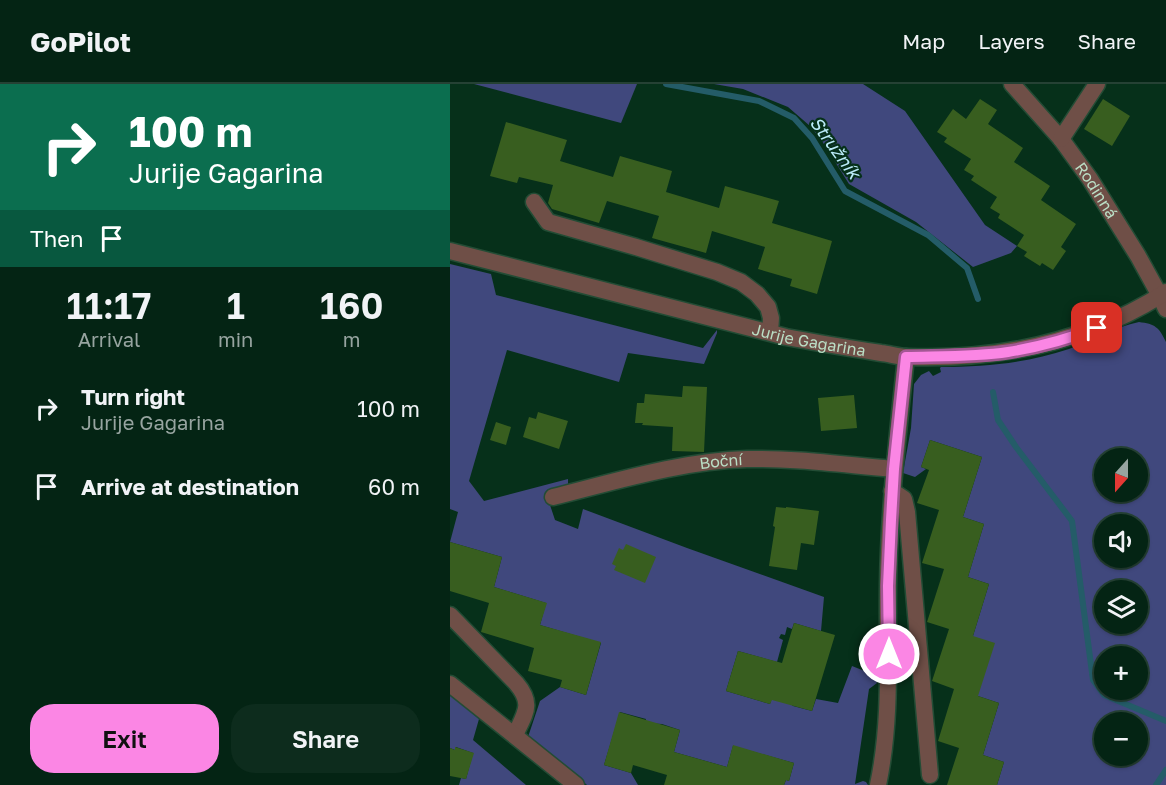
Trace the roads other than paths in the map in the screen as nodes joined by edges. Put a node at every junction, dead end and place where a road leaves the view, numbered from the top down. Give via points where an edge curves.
1 (1012, 84) edge
2 (1097, 84) edge
3 (1061, 139) junction
4 (534, 202) dead end
5 (450, 251) edge
6 (1164, 299) edge
7 (770, 332) junction
8 (906, 357) junction
9 (894, 469) junction
10 (892, 491) junction
11 (553, 496) dead end
12 (450, 615) edge
13 (450, 684) edge
14 (515, 735) junction
15 (930, 775) dead end
16 (576, 785) edge
17 (878, 785) edge

1 - 3 street, Rodinná
2 - 3 street
3 - 6 street, Rodinná via 1090,178
4 - 7 street via 548,222 741,282 771,312
5 - 7 street, Jurije Gagarina
6 - 8 street, Jurije Gagarina via 1097,328 1032,348 977,355
7 - 8 street, Jurije Gagarina
8 - 9 street
9 - 10 street
9 - 11 street, Boční via 745,459 647,473
10 - 15 street via 904,499 907,512
10 - 17 street via 888,700
12 - 14 street via 525,694 525,712
13 - 14 street
14 - 16 street

